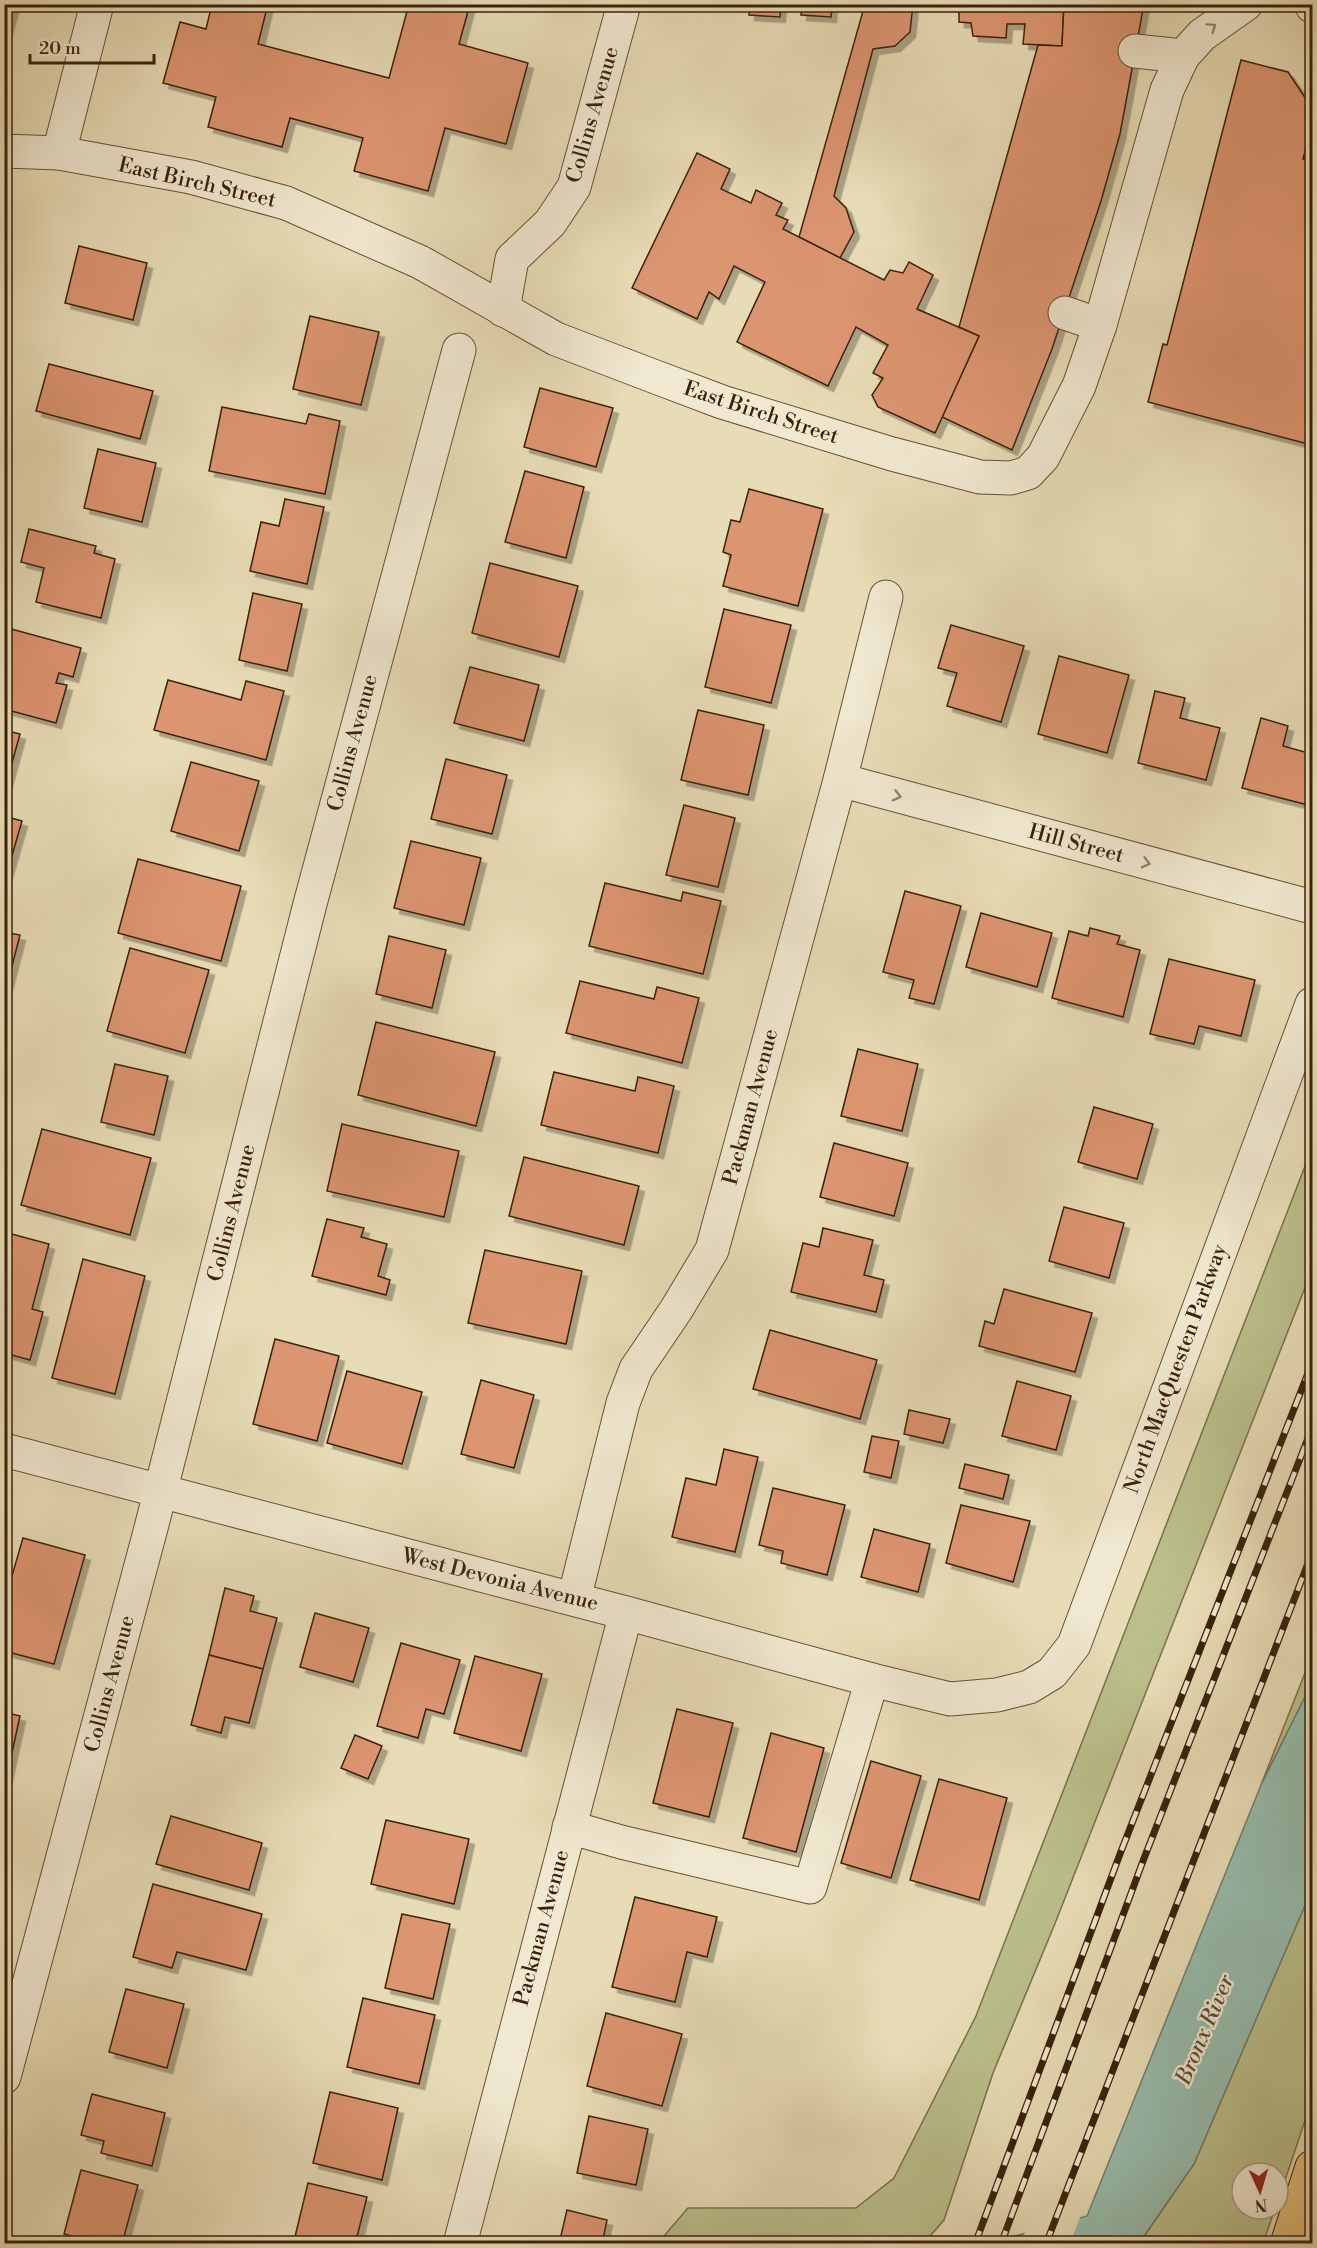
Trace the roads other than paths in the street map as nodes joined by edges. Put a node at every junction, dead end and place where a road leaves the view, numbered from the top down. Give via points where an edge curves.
1 (97, 4) edge
2 (624, 4) edge
3 (1246, 4) edge
4 (1135, 51) dead end
5 (1183, 56) junction
6 (4, 151) edge
7 (58, 153) junction
8 (503, 310) junction
9 (1065, 313) dead end
10 (1100, 325) junction
11 (459, 350) dead end
12 (886, 597) dead end
13 (840, 780) junction
14 (1312, 907) edge
15 (1312, 1004) edge
16 (4, 1450) edge
17 (161, 1491) junction
18 (574, 1599) junction
19 (626, 1612) junction
20 (872, 1680) junction
21 (997, 1695) joint
22 (569, 1827) junction
23 (4, 2077) edge
24 (1312, 2167) edge
25 (460, 2244) edge
26 (1287, 2244) edge

1 - 7 street
2 - 8 street, Collins Avenue via 574,187 550,223 512,259
5 -> 3 street, East Birch Street via 1202,34
4 - 5 street
5 - 10 street, East Birch Street via 1167,90
6 - 7 street, East Birch Street
7 - 8 street, East Birch Street via 191,177 286,203 420,262
8 - 10 street, East Birch Street via 556,339 722,402 892,454 980,477 1011,478 1028,473 1043,457 1079,386
9 - 10 street
11 - 17 street, Collins Avenue via 310,904
12 - 13 street, Packman Avenue
13 -> 14 street, Hill Street
13 - 18 street, Packman Avenue via 712,1250 636,1369 623,1403
15 - 21 street, North MacQuesten Parkway via 1074,1645 1052,1673 1029,1687
16 - 17 street, West Devonia Avenue
17 - 18 street, West Devonia Avenue
17 - 23 street, Collins Avenue
18 - 19 street, West Devonia Avenue
19 - 20 street, West Devonia Avenue
19 - 22 street, Packman Avenue
20 - 21 street, West Devonia Avenue via 950,1698
20 - 22 street via 810,1887
22 - 25 street, Packman Avenue
24 - 26 highway

